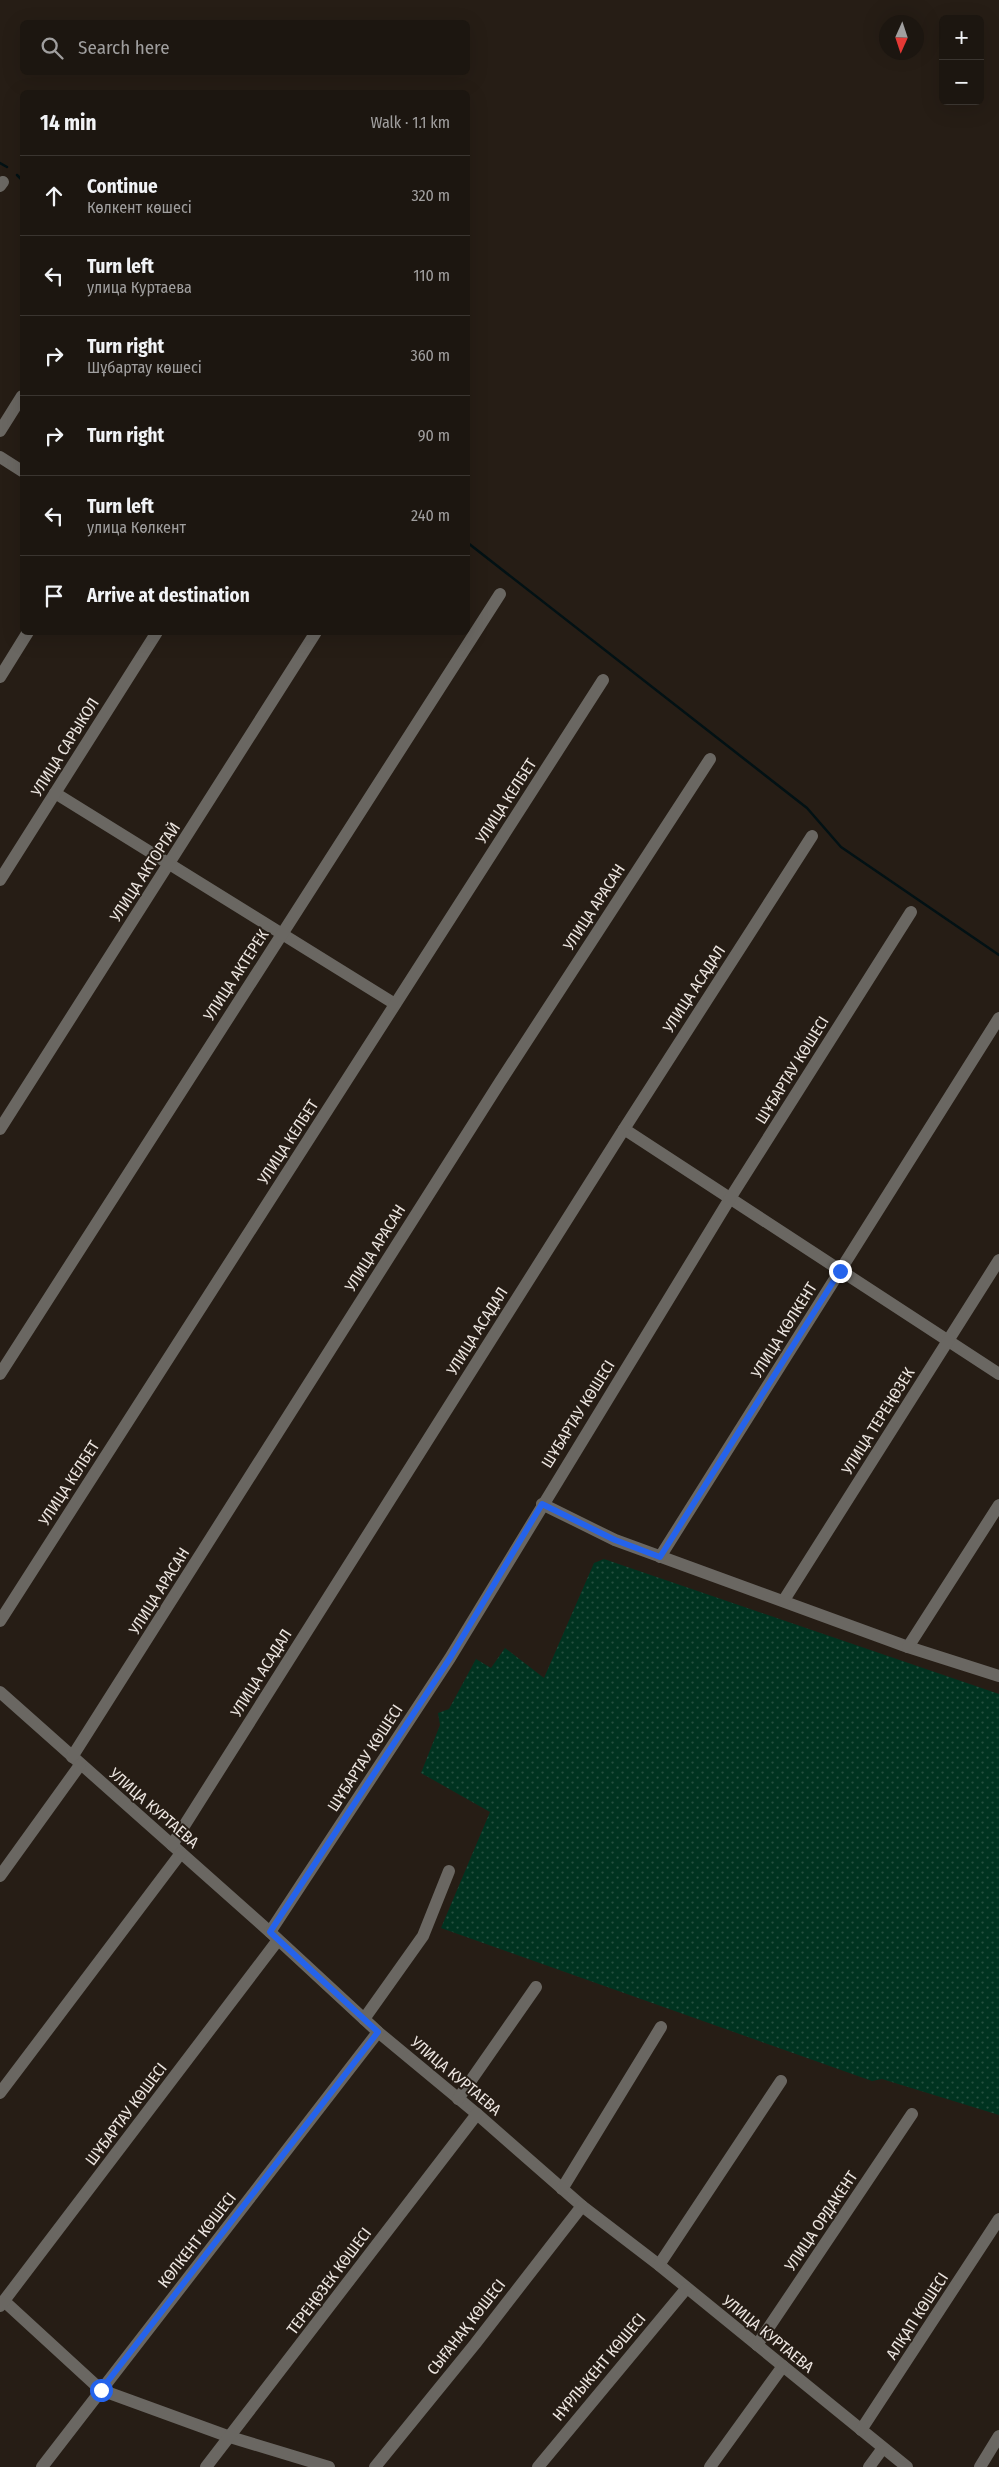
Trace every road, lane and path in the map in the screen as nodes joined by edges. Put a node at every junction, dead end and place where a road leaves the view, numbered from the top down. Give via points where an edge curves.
1 (20, 399) edge
2 (0, 431) edge
3 (0, 457) edge
4 (20, 470) edge
5 (500, 594) dead end
6 (26, 635) edge
7 (155, 635) edge
8 (314, 635) edge
9 (0, 677) edge
10 (603, 680) dead end
11 (710, 759) dead end
12 (55, 793) junction
13 (812, 836) dead end
14 (169, 866) junction
15 (0, 880) edge
16 (911, 912) dead end
17 (282, 933) junction
18 (395, 1004) junction
19 (999, 1018) edge
20 (0, 1129) edge
21 (624, 1129) junction
22 (730, 1200) junction
23 (999, 1260) edge
24 (840, 1271) junction
25 (948, 1342) junction
26 (0, 1374) edge
27 (999, 1374) edge
28 (542, 1504) junction
29 (999, 1505) edge
30 (660, 1557) junction
31 (784, 1600) junction
32 (0, 1621) edge
33 (908, 1647) junction
34 (999, 1676) edge
35 (0, 1692) edge
36 (76, 1761) junction
37 (176, 1849) junction
38 (449, 1871) dead end
39 (0, 1876) edge
40 (274, 1936) junction
41 (536, 1987) dead end
42 (364, 2019) junction
43 (661, 2028) dead end
44 (378, 2032) junction
45 (781, 2080) dead end
46 (0, 2093) edge
47 (458, 2099) junction
48 (477, 2114) junction
49 (912, 2114) dead end
50 (562, 2189) junction
51 (582, 2206) junction
52 (999, 2219) edge
53 (658, 2264) junction
54 (686, 2288) junction
55 (2, 2304) edge
56 (757, 2345) junction
57 (783, 2366) junction
58 (101, 2390) junction
59 (861, 2430) junction
60 (999, 2436) edge
61 (230, 2437) junction
62 (883, 2448) junction
63 (42, 2467) edge
64 (206, 2467) edge
65 (328, 2467) edge
66 (375, 2467) edge
67 (538, 2467) edge
68 (710, 2467) edge
69 (869, 2467) edge
70 (908, 2467) edge
71 (980, 2467) edge

1 - 2 street
3 - 4 street
5 - 17 street, УЛИЦА АКТЕРЕК
6 - 9 street
7 - 12 street, УЛИЦА САРЫКОЛ
8 - 14 street, УЛИЦА АКТОРГАЙ
10 - 18 street, УЛИЦА КЕЛБЕТ
11 - 36 street, УЛИЦА АРАСАН via 500,1082
12 - 14 street
12 - 15 street, УЛИЦА САРЫКОЛ
13 - 21 street, УЛИЦА АСАДАЛ
14 - 17 street
14 - 20 street, УЛИЦА АКТОРГАЙ
16 - 22 street, ШҰБАРТАУ КӨШЕСІ
17 - 18 street
17 - 26 street, УЛИЦА АКТЕРЕК
18 - 32 street, УЛИЦА КЕЛБЕТ
19 - 24 street, УЛИЦА КӨЛКЕНТ
21 - 22 street
21 - 37 street, УЛИЦА АСАДАЛ
22 - 24 street
22 - 28 street, ШҰБАРТАУ КӨШЕСІ
23 - 25 street, УЛИЦА ТЕРЕҢӨЗЕК
24 - 25 street
24 - 30 street, УЛИЦА КӨЛКЕНТ
25 - 27 street
25 - 31 street, УЛИЦА ТЕРЕҢӨЗЕК
28 - 30 street via 615,1540
28 - 40 street, ШҰБАРТАУ КӨШЕСІ via 450,1658
29 - 33 street
30 - 31 street
31 - 33 street
33 - 34 street
35 - 36 street, УЛИЦА КУРТАЕВА
36 - 37 street, УЛИЦА КУРТАЕВА
36 - 39 street, УЛИЦА АРАСАН
37 - 40 street, УЛИЦА КУРТАЕВА
37 - 46 street, УЛИЦА АСАДАЛ
38 - 42 street via 423,1936
40 - 42 street, УЛИЦА КУРТАЕВА
40 - 55 street, ШҰБАРТАУ КӨШЕСІ
41 - 47 street
42 - 44 street, УЛИЦА КУРТАЕВА
43 - 50 street
44 - 47 street, УЛИЦА КУРТАЕВА
44 - 58 street, КӨЛКЕНТ КӨШЕСІ
45 - 53 street
47 - 48 street, УЛИЦА КУРТАЕВА
48 - 50 street, УЛИЦА КУРТАЕВА
48 - 61 street, ТЕРЕҢӨЗЕК КӨШЕСІ
49 - 56 street, УЛИЦА ОРДАКЕНТ
50 - 51 street, УЛИЦА КУРТАЕВА
51 - 53 street, УЛИЦА КУРТАЕВА
51 - 66 street, СЫҒАНАҚ КӨШЕСІ
52 - 59 street, АЛҚАП КӨШЕСІ
53 - 54 street, УЛИЦА КУРТАЕВА
54 - 56 street, УЛИЦА КУРТАЕВА
54 - 67 street, НҰРЛЫКЕНТ КӨШЕСІ
55 - 58 street
56 - 57 street, УЛИЦА КУРТАЕВА
57 - 59 street, УЛИЦА КУРТАЕВА
57 - 68 street
58 - 61 street
58 - 63 street, КӨЛКЕНТ КӨШЕСІ
59 - 62 street, УЛИЦА КУРТАЕВА
60 - 71 street
61 - 64 street, ТЕРЕҢӨЗЕК КӨШЕСІ
61 - 65 street
62 - 69 street
62 - 70 street, УЛИЦА КУРТАЕВА

